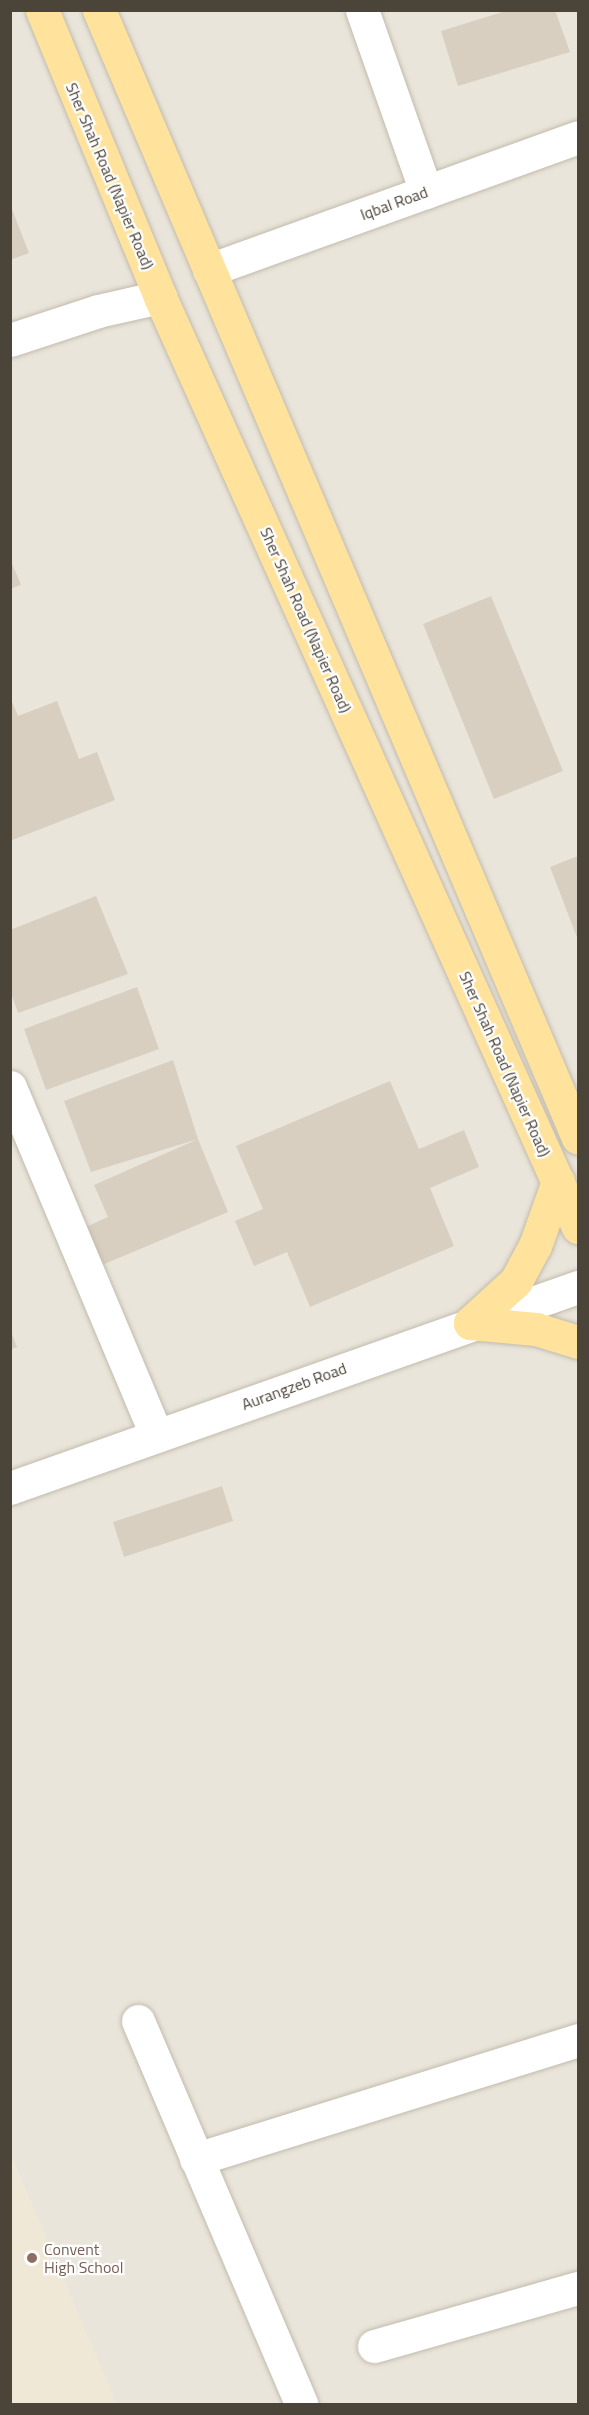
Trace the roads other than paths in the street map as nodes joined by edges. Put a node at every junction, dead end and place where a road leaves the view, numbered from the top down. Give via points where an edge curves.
1 (42, 10) edge
2 (99, 10) edge
3 (362, 10) edge
4 (579, 137) edge
5 (426, 192) junction
6 (209, 270) junction
7 (160, 297) junction
8 (10, 340) edge
9 (10, 1087) edge
10 (579, 1138) edge
11 (558, 1181) junction
12 (579, 1227) edge
13 (579, 1287) edge
14 (470, 1323) junction
15 (579, 1342) edge
16 (156, 1435) junction
17 (10, 1488) edge
18 (138, 2021) dead end
19 (579, 2040) edge
20 (196, 2159) junction
21 (579, 2288) edge
22 (374, 2346) dead end
23 (301, 2404) edge

1 - 7 main road, Sher Shah Road (Napier Road)
2 - 6 main road
3 - 5 street
4 - 5 street, Iqbal Road
5 - 6 street, Iqbal Road
6 - 10 main road
7 - 8 street via 98,311
7 - 11 main road, Sher Shah Road (Napier Road)
9 - 16 street
11 - 12 main road, Sher Shah Road (Napier Road)
11 - 14 main road via 535,1246 516,1281
13 - 14 street, Aurangzeb Road
14 - 15 main road via 536,1329
14 - 16 street, Aurangzeb Road
16 - 17 street, Aurangzeb Road
18 - 20 street
19 - 20 street
20 - 23 street
21 - 22 street

